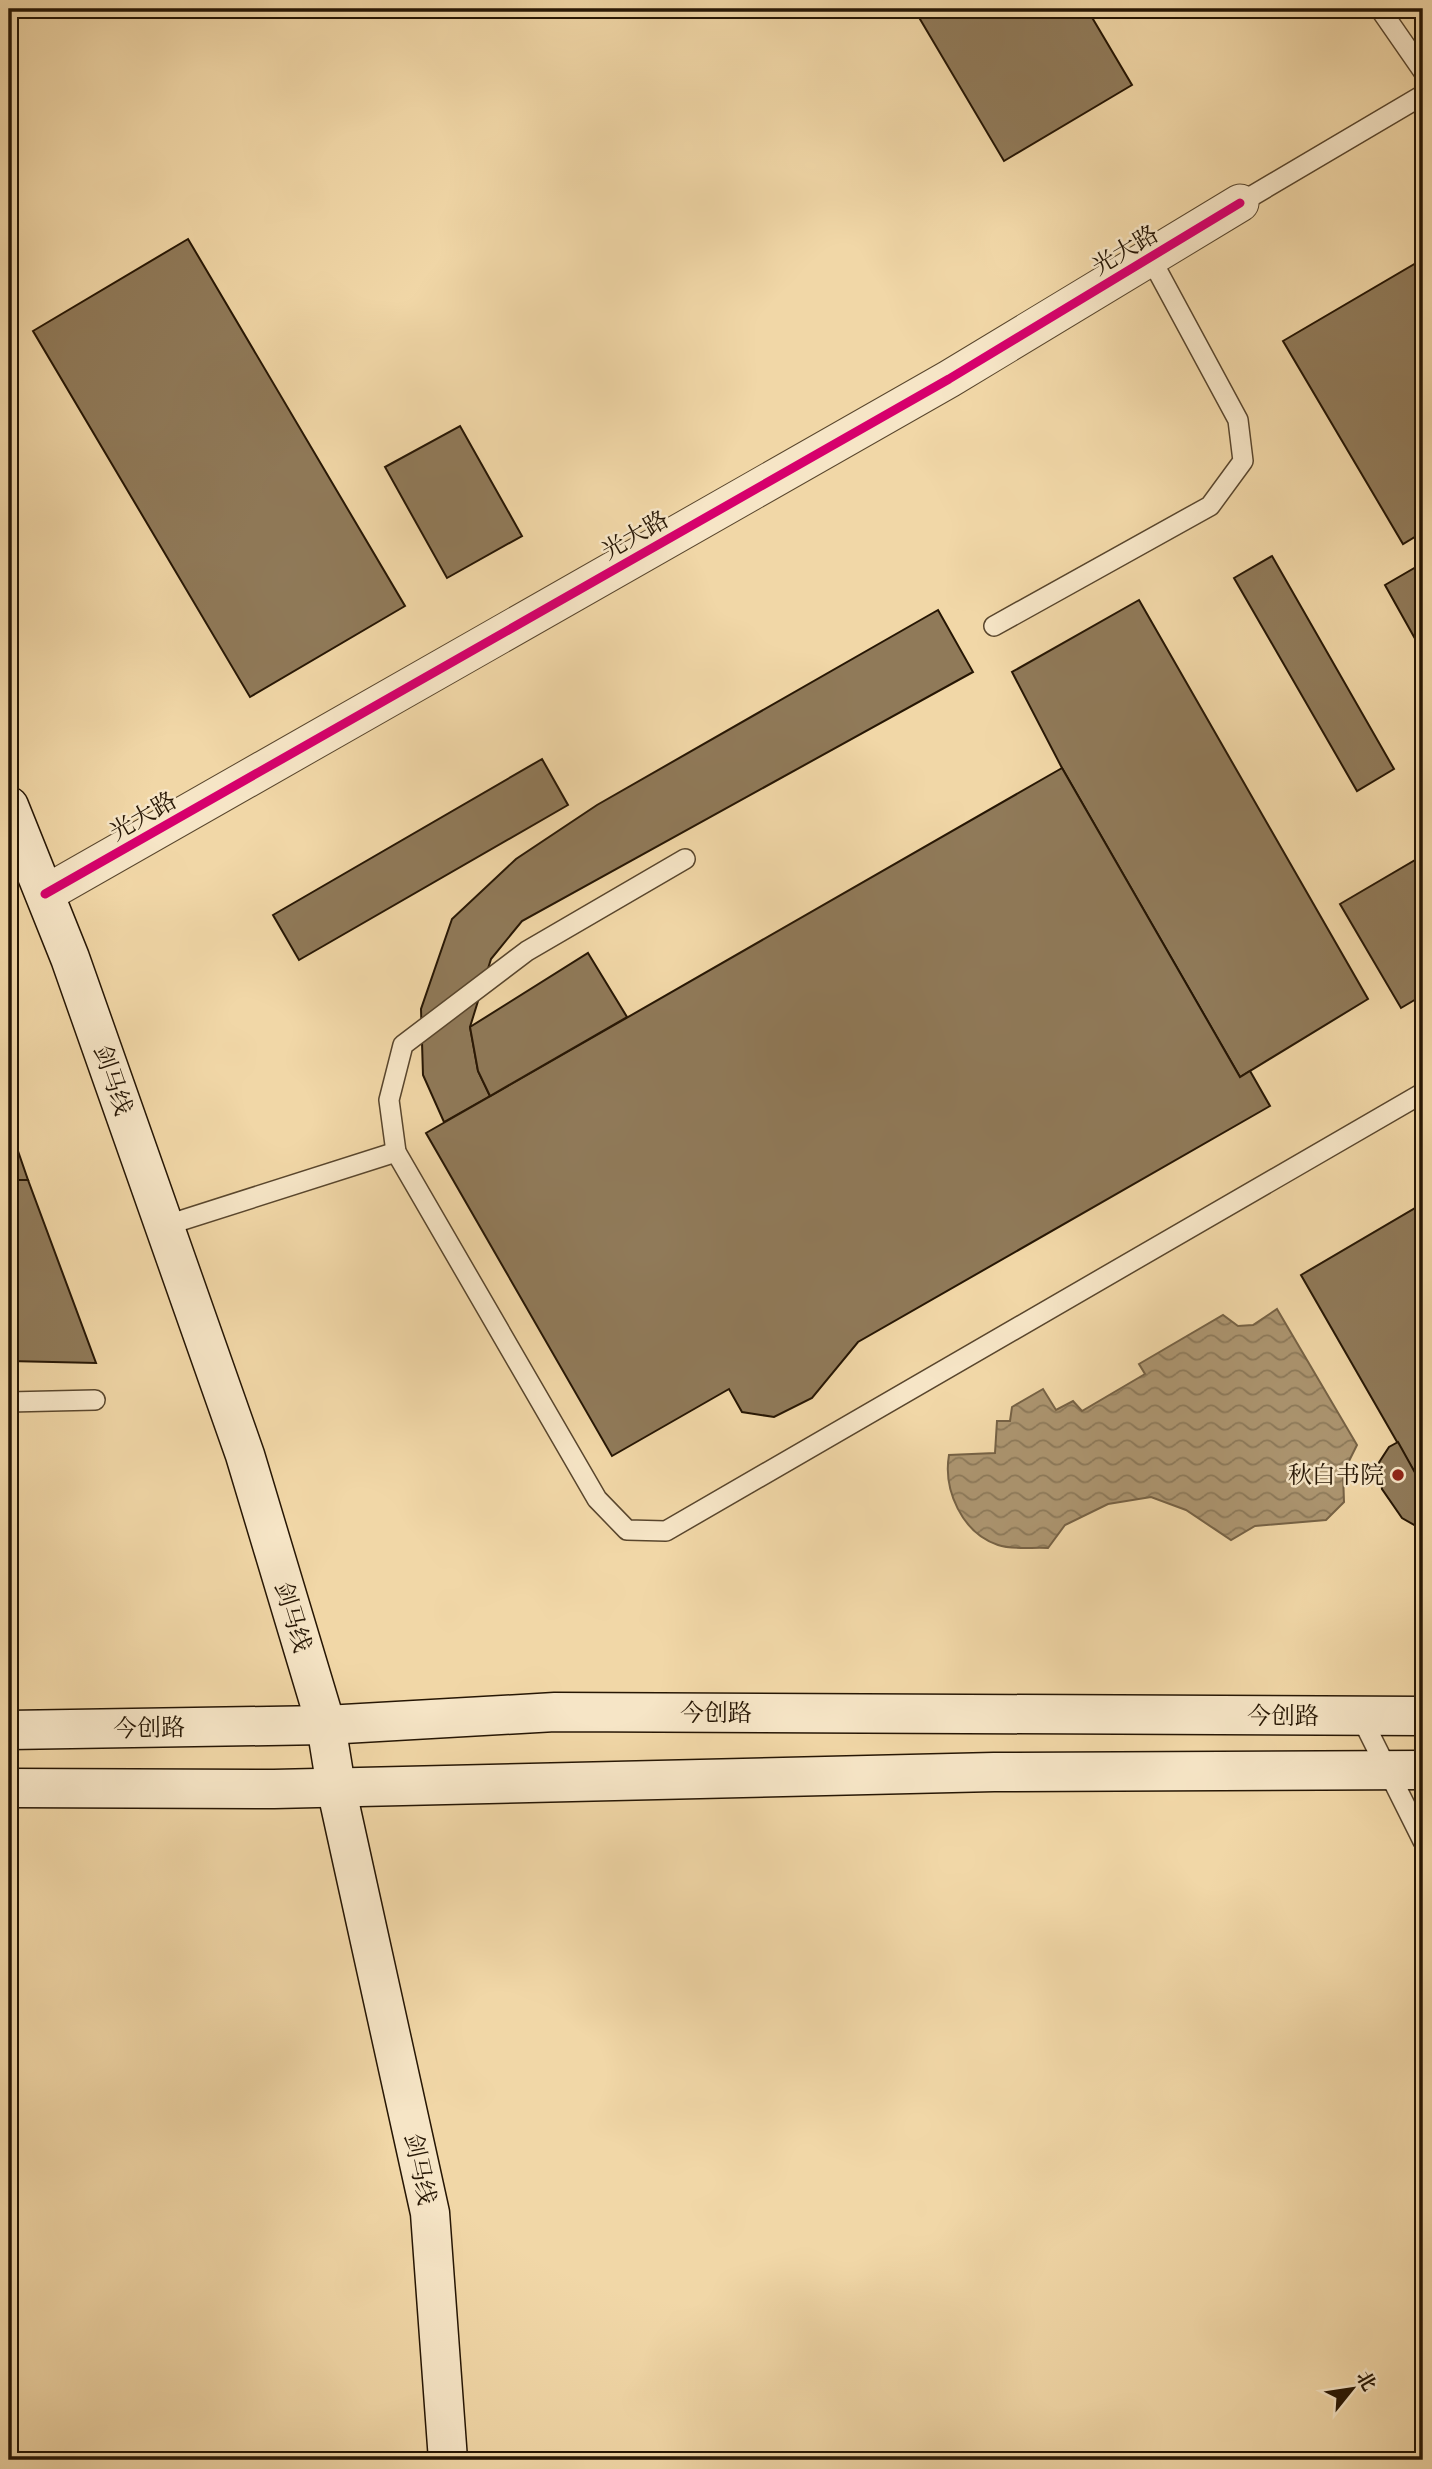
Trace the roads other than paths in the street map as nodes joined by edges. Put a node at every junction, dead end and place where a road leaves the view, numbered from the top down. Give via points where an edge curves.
1 (1380, 9) edge
2 (1423, 71) edge
3 (1423, 96) edge
4 (1240, 203) joint
5 (1150, 257) junction
6 (994, 626) dead end
7 (9, 807) edge
8 (685, 859) dead end
9 (45, 894) junction
10 (1423, 1098) edge
11 (396, 1152) junction
12 (164, 1226) junction
13 (95, 1400) dead end
14 (9, 1402) edge
15 (1423, 1716) edge
16 (1361, 1717) junction
17 (326, 1725) junction
18 (9, 1730) edge
19 (1406, 1771) edge
20 (336, 1787) junction
21 (9, 1788) edge
22 (1423, 1841) edge
23 (448, 2460) edge

1 - 2 lane
3 - 4 lane
4 - 5 street, 光大路
5 - 6 lane via 1238,420 1243,461 1210,506
5 - 9 street, 光大路 via 937,386
7 - 9 main road, 剑马线
8 - 11 lane via 527,951 403,1045 389,1100
9 - 12 main road, 剑马线
10 - 11 lane via 1421,1094 666,1531 626,1530 597,1499
11 - 12 lane
12 - 17 main road, 剑马线 via 245,1455
13 - 14 lane
15 - 16 main road, 今创路
16 - 17 main road, 今创路 via 555,1712
16 - 19 lane
17 - 18 main road, 今创路
17 - 20 main road, 剑马线
19 - 20 main road via 994,1772
19 - 22 lane
20 - 21 main road
20 - 23 main road, 剑马线 via 430,2213

